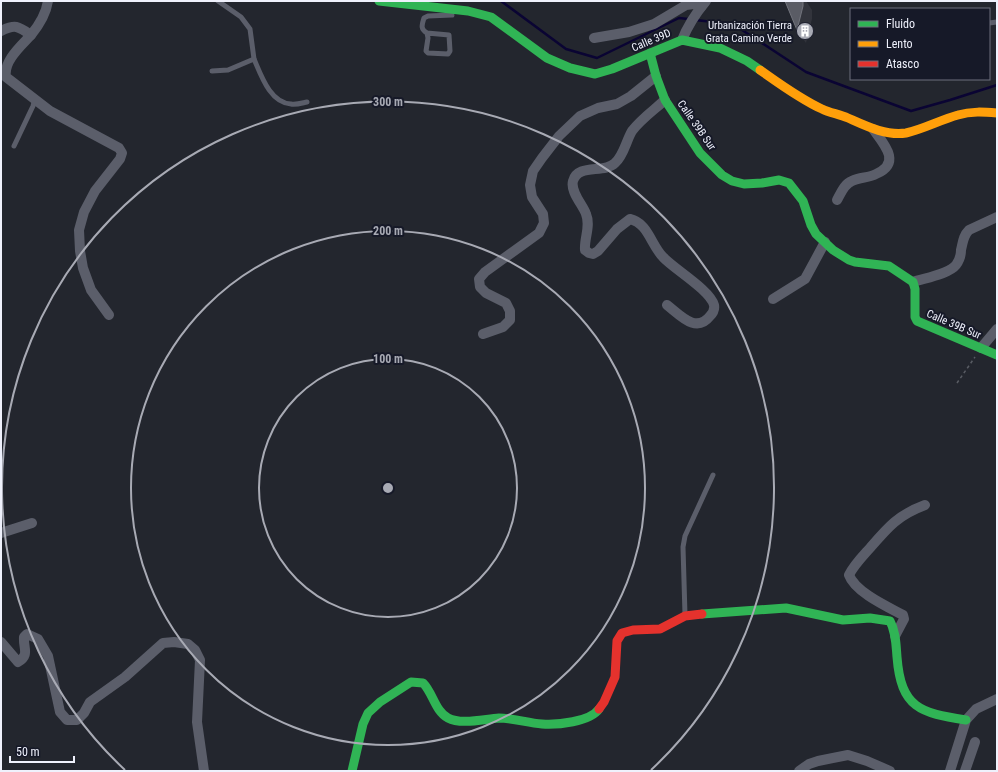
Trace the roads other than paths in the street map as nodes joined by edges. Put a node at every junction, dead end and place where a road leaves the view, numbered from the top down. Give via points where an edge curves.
1 (48, 1) edge
2 (218, 1) edge
3 (379, 1) edge
4 (702, 7) edge
5 (468, 11) junction
6 (1, 31) edge
7 (427, 33) junction
8 (31, 35) junction
9 (594, 38) dead end
10 (682, 40) junction
11 (650, 53) junction
12 (254, 59) junction
13 (212, 71) dead end
14 (656, 76) junction
15 (35, 100) junction
16 (665, 100) junction
17 (307, 102) dead end
18 (997, 114) edge
19 (873, 129) junction
20 (14, 146) dead end
21 (837, 200) dead end
22 (997, 217) edge
23 (825, 242) junction
24 (913, 282) junction
25 (773, 299) dead end
26 (667, 305) dead end
27 (110, 315) dead end
28 (997, 330) edge
29 (483, 334) dead end
30 (981, 348) junction
31 (997, 355) edge
32 (713, 475) dead end
33 (925, 505) dead end
34 (32, 523) dead end
35 (1, 533) edge
36 (685, 616) junction
37 (895, 636) junction
38 (1, 642) edge
39 (997, 699) edge
40 (966, 720) junction
41 (975, 742) dead end
42 (204, 771) edge
43 (352, 771) edge
44 (799, 771) edge
45 (890, 771) edge
46 (950, 771) edge
47 (965, 771) edge

1 - 8 street via 40,24
2 - 12 lane via 241,17 250,29
3 - 5 street, Calle 39D
4 - 9 street via 686,5 654,24 629,32
4 - 10 street via 687,27
5 - 7 lane via 456,15 424,18 421,28
5 - 11 street, Calle 39D via 491,17 547,58 570,68 596,74
6 - 8 street via 10,26 19,27
7 - 7 lane via 449,35 448,54 428,53
8 - 15 street via 16,52 5,71 6,77
10 - 11 street, Calle 39D
10 - 19 street, Calle 39D via 720,48 747,61 818,107
11 - 14 street, Calle 39B Sur
12 - 13 lane via 228,70
12 - 17 lane via 276,99 292,104
14 - 16 street, Calle 39B Sur
14 - 29 street via 632,96 617,104 598,108 580,116 558,136 533,171 530,185 532,197 543,214 544,223 539,233 479,279 480,287 506,303 510,311 510,320 503,327
15 - 20 lane
15 - 27 street via 50,111 118,148 122,153 95,191 84,212 79,230 83,268 91,290
16 - 23 street, Calle 39B Sur via 700,152 722,175 744,184 779,180 789,183 803,201 816,234
16 - 26 street via 631,132 616,163 607,169 585,170 578,173 573,181 573,188 589,223 585,250 593,254 630,219 637,221 662,257 709,296 714,305 714,312 707,320 698,324 690,323
18 - 19 street, Calle 39D via 973,112 958,115 904,133
19 - 21 street via 888,150 890,160 885,169 876,175 851,181 844,187
22 - 24 street via 966,233 957,264 950,270
23 - 24 street, Calle 39B Sur via 849,260 889,266
23 - 25 street via 805,280
24 - 30 street, Calle 39B Sur via 917,321
28 - 30 street
30 - 31 street, Calle 39B Sur
32 - 36 lane via 685,536
33 - 37 street via 892,523 854,565 850,575 854,584 878,602 903,614 904,619
34 - 35 street
36 - 37 street via 786,608 843,620 870,618 890,621
36 - 43 street via 660,629 622,633 617,641 615,677 604,702 596,714 580,721 542,724 501,718 456,721 446,717 423,683 411,682 368,713
37 - 40 street via 900,679 909,700 915,707 933,714
38 - 42 street via 18,662 23,659 26,651 24,637 27,634 38,639 48,656 60,712 67,720 77,720 90,702 125,677 163,643 188,644 200,660 197,722
39 - 40 street via 976,709
40 - 46 street
41 - 47 street
44 - 45 street via 818,761 848,755

